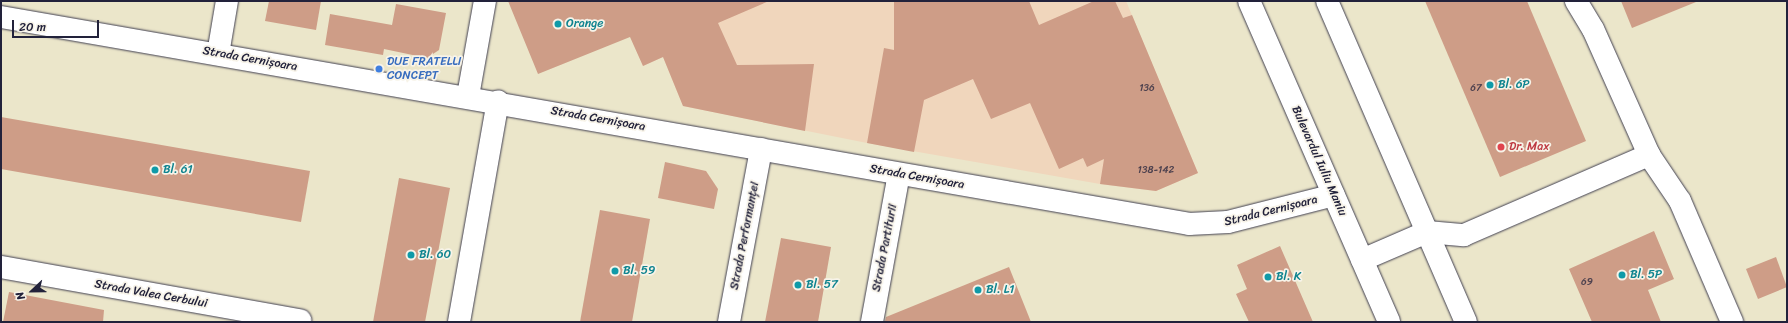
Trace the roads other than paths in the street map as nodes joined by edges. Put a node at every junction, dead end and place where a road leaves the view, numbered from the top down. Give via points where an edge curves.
1 (227, 1) edge
2 (485, 1) edge
3 (1249, 1) edge
4 (1327, 1) edge
5 (1576, 1) edge
6 (1, 17) edge
7 (218, 54) junction
8 (468, 96) junction
9 (498, 101) junction
10 (761, 149) junction
11 (1649, 155) junction
12 (899, 174) junction
13 (1334, 195) junction
14 (1427, 232) junction
15 (1362, 260) junction
16 (1, 267) edge
17 (300, 320) dead end
18 (459, 322) edge
19 (729, 322) edge
20 (872, 322) edge
21 (1389, 322) edge
22 (1466, 322) edge
23 (1732, 322) edge

1 - 7 street
2 - 8 street
3 - 13 street, Bulevardul Iuliu Maniu
4 - 14 street
5 - 11 street via 1592,29
6 - 7 street, Strada Cernișoara
7 - 8 street, Strada Cernișoara
8 - 9 street, Strada Cernișoara
9 - 10 street, Strada Cernișoara
9 - 18 street
10 - 12 street, Strada Cernișoara
10 - 19 street, Strada Performanței
11 - 14 street via 1464,235
11 - 23 street via 1680,201
12 - 13 street, Strada Cernișoara via 1189,224 1228,222
12 - 20 street, Strada Partiturii
13 - 15 street, Bulevardul Iuliu Maniu
14 - 15 street
14 - 22 street
15 - 21 street, Bulevardul Iuliu Maniu
16 - 17 street, Strada Valea Cerbului

